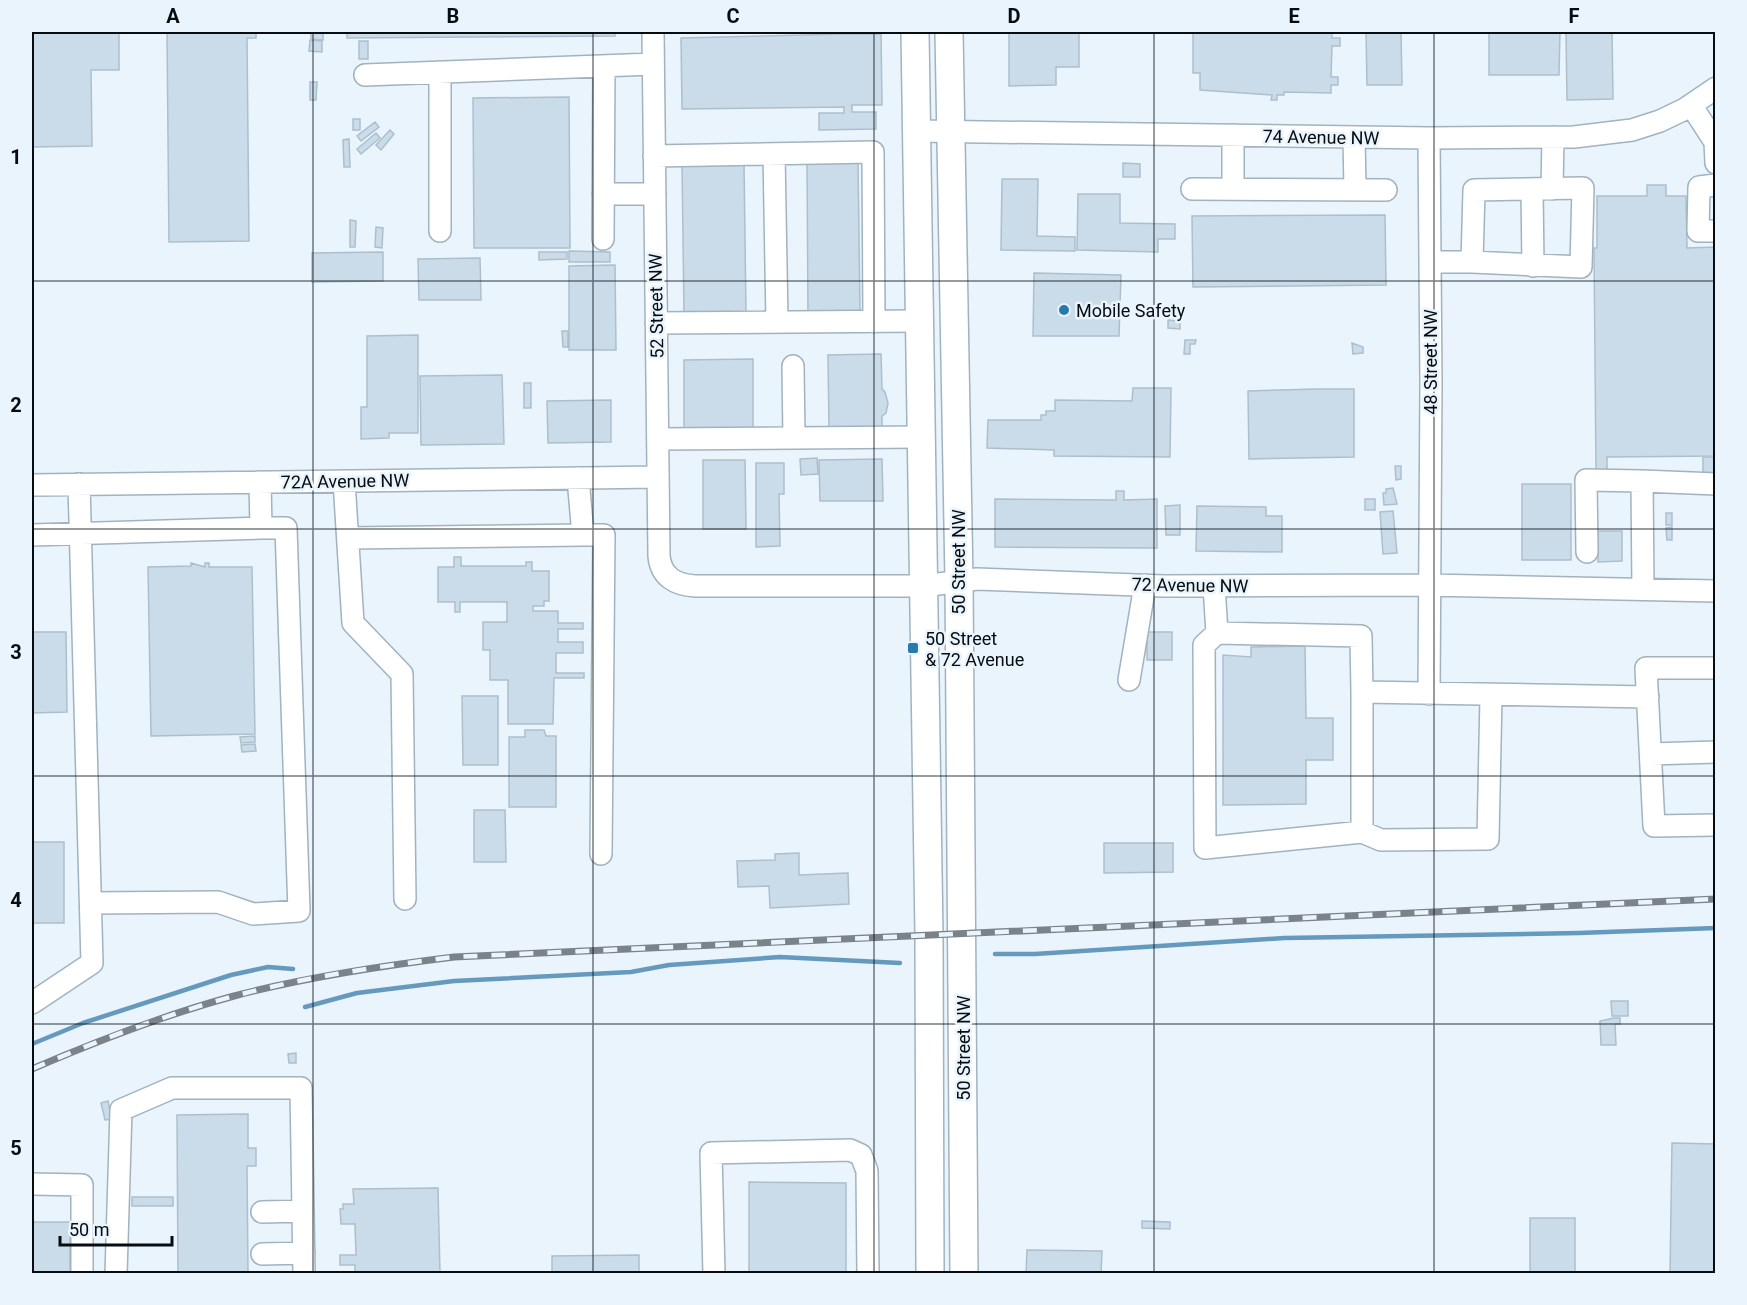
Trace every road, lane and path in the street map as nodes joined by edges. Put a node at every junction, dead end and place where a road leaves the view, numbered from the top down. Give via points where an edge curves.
1 (653, 32) edge
2 (915, 32) edge
3 (949, 32) edge
4 (653, 64) junction
5 (604, 66) junction
6 (440, 72) junction
7 (365, 75) dead end
8 (1716, 88) edge
9 (1691, 105) junction
10 (916, 131) junction
11 (951, 131) junction
12 (1233, 135) junction
13 (1354, 137) junction
14 (1429, 138) junction
15 (1553, 138) junction
16 (774, 154) junction
17 (654, 156) junction
18 (1716, 164) edge
19 (1716, 185) edge
20 (1192, 189) dead end
21 (1233, 189) junction
22 (1355, 189) junction
23 (1386, 189) dead end
24 (1542, 189) junction
25 (603, 194) junction
26 (655, 194) junction
27 (440, 231) dead end
28 (1716, 231) edge
29 (603, 238) dead end
30 (1430, 262) junction
31 (1472, 262) junction
32 (1533, 266) junction
33 (919, 321) junction
34 (777, 322) junction
35 (874, 322) junction
36 (656, 323) junction
37 (793, 366) dead end
38 (921, 437) junction
39 (794, 438) junction
40 (658, 439) junction
41 (658, 477) junction
42 (578, 478) junction
43 (344, 481) junction
44 (1642, 481) junction
45 (260, 482) junction
46 (79, 484) junction
47 (1716, 484) edge
48 (32, 485) edge
49 (261, 528) junction
50 (32, 535) edge
51 (81, 535) junction
52 (583, 535) junction
53 (348, 538) junction
54 (1587, 552) dead end
55 (668, 577) joint
56 (959, 580) junction
57 (1145, 585) junction
58 (1428, 585) junction
59 (923, 586) junction
60 (1214, 586) junction
61 (1643, 589) junction
62 (1716, 591) edge
63 (1217, 633) junction
64 (1716, 668) edge
65 (1129, 680) dead end
66 (1362, 692) junction
67 (1429, 694) junction
68 (1491, 696) junction
69 (1648, 697) junction
70 (1716, 752) edge
71 (1651, 754) junction
72 (1716, 825) edge
73 (1362, 832) junction
74 (601, 855) dead end
75 (405, 899) dead end
76 (91, 903) junction
77 (32, 1003) edge
78 (32, 1184) edge
79 (303, 1211) junction
80 (262, 1212) dead end
81 (262, 1254) dead end
82 (304, 1263) edge
83 (82, 1274) edge
84 (116, 1274) edge
85 (714, 1274) edge
86 (868, 1274) edge
87 (930, 1274) edge
88 (964, 1274) edge

1 - 4 street, 52 Street NW
2 - 10 main road, 50 Street NW
3 - 11 main road, 50 Street NW
4 - 5 street
4 - 17 street, 52 Street NW
5 - 6 street
5 - 25 street
6 - 7 street
6 - 27 street
8 - 9 street, 74 Avenue NW
9 - 15 street, 74 Avenue NW via 1632,130
9 - 18 street via 1715,142
10 - 11 street, 74 Avenue NW
10 - 33 main road, 50 Street NW
11 - 12 street, 74 Avenue NW
11 - 56 main road, 50 Street NW
12 - 13 street, 74 Avenue NW
12 - 21 street
13 - 14 street, 74 Avenue NW
13 - 22 street
14 - 15 street, 74 Avenue NW
14 - 30 street, 48 Street NW
15 - 24 street
16 - 17 street
16 - 34 street
16 - 35 street via 873,152
17 - 26 street, 52 Street NW
19 - 28 street via 1699,187 1698,231
20 - 21 street
21 - 22 street
22 - 23 street
24 - 31 street via 1474,190
24 - 32 street
24 - 32 street via 1583,189 1581,267
25 - 26 street
25 - 29 street
26 - 36 street, 52 Street NW
30 - 31 street
30 - 58 street, 48 Street NW
31 - 32 street
33 - 35 street
33 - 38 main road, 50 Street NW
34 - 35 street
34 - 36 street
36 - 40 street, 52 Street NW
37 - 39 street
38 - 39 street
38 - 59 main road, 50 Street NW
39 - 40 street
40 - 41 street, 52 Street NW
41 - 42 street, 72A Avenue NW
41 - 55 street, 52 Street NW via 660,563
42 - 43 street, 72A Avenue NW
42 - 52 street
43 - 45 street, 72A Avenue NW
43 - 53 street
44 - 47 street
44 - 54 street via 1586,480
44 - 61 street
45 - 46 street, 72A Avenue NW
45 - 49 street
46 - 48 street, 72A Avenue NW
46 - 51 street
49 - 51 street
49 - 76 street via 286,528 299,911 253,914 218,902
50 - 51 street
51 - 76 street
52 - 53 street
52 - 74 street via 604,535
53 - 75 street via 353,623 402,674
55 - 59 street, 72 Avenue NW via 683,586
56 - 57 street, 72 Avenue NW
56 - 59 street, 72 Avenue NW
56 - 88 main road, 50 Street NW
57 - 60 street, 72 Avenue NW
57 - 65 street
58 - 60 street, 72 Avenue NW
58 - 61 street, 72 Avenue NW
58 - 67 street, 48 Street NW
59 - 87 main road, 50 Street NW
60 - 63 street
61 - 62 street, 72 Avenue NW
63 - 66 street via 1360,636
63 - 73 street via 1204,645 1205,848
64 - 69 street via 1646,668
66 - 67 street
66 - 73 street
67 - 68 street
68 - 69 street
68 - 73 street via 1488,839 1381,840
69 - 71 street
70 - 71 street
71 - 72 street via 1654,826
76 - 77 street via 92,963
78 - 83 street via 81,1185
79 - 80 street
79 - 82 street
79 - 84 street via 301,1088 172,1088 121,1110
81 - 82 street
85 - 86 street via 711,1153 850,1150 861,1155 867,1171

